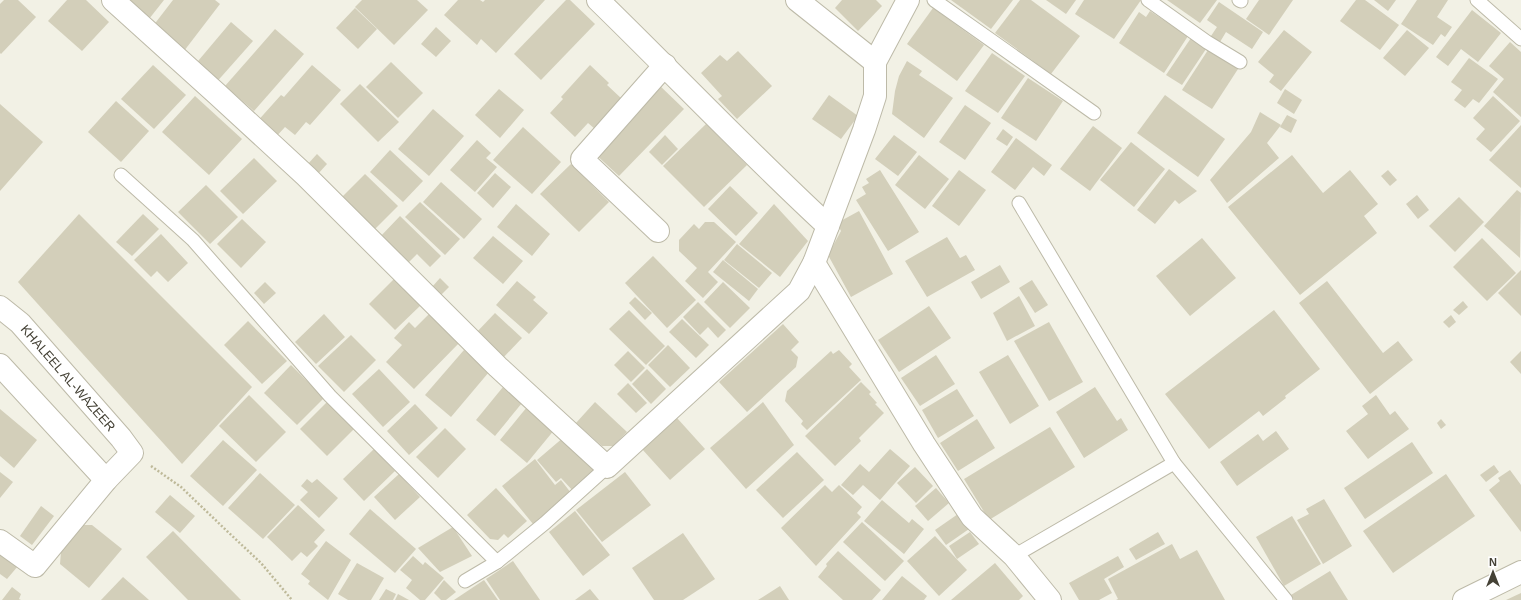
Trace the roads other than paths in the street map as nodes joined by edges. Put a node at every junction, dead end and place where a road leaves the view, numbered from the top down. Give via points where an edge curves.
1 (113, 0) edge
2 (598, 0) edge
3 (797, 0) edge
4 (908, 0) edge
5 (934, 0) edge
6 (1148, 0) edge
7 (1477, 0) edge
8 (1521, 39) edge
9 (875, 62) junction
10 (1240, 62) dead end
11 (665, 65) junction
12 (1094, 113) dead end
13 (121, 175) dead end
14 (1019, 203) dead end
15 (828, 226) junction
16 (658, 231) dead end
17 (814, 263) junction
18 (0, 307) edge
19 (3, 375) edge
20 (1174, 463) junction
21 (607, 467) junction
22 (106, 480) junction
23 (0, 541) edge
24 (1014, 556) junction
25 (498, 562) junction
26 (1521, 572) edge
27 (466, 582) dead end
28 (1050, 600) edge
29 (1286, 600) edge
30 (1464, 600) edge

1 - 21 street via 306,176 498,366
2 - 11 street
3 - 9 street
4 - 9 street
5 - 12 lane
6 - 10 lane
7 - 8 lane
9 - 15 street via 875,96
11 - 15 street via 784,186
11 - 16 street via 582,159
13 - 25 lane via 193,240 330,396
14 - 20 lane
15 - 17 street
17 - 21 street via 799,291
17 - 24 street via 924,444 972,517
18 - 22 street, KHALEEL AL-WAZEER via 20,323 132,453
19 - 22 street
20 - 24 lane
20 - 29 lane
21 - 25 lane
22 - 23 street via 35,566
24 - 28 street
25 - 27 lane
26 - 30 street

